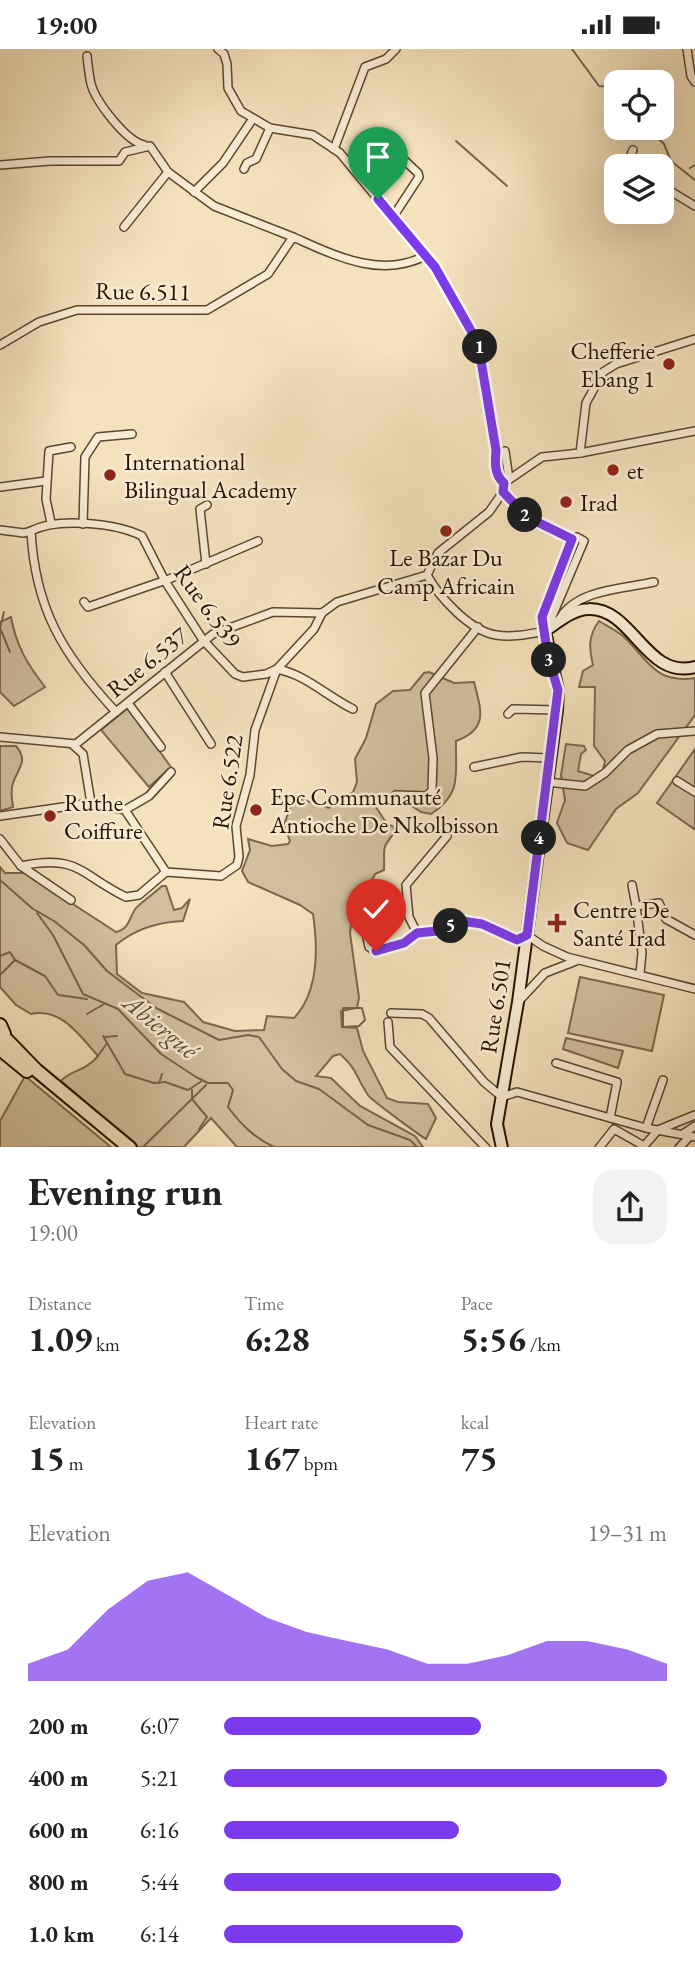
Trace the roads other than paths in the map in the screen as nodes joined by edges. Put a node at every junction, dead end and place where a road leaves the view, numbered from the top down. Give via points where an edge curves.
1 (218, 49) edge
2 (396, 49) edge
3 (687, 49) edge
4 (87, 56) dead end
5 (695, 82) edge
6 (252, 120) junction
7 (270, 128) junction
8 (144, 146) junction
9 (334, 149) junction
10 (633, 150) dead end
11 (373, 154) junction
12 (631, 154) edge
13 (0, 165) edge
14 (390, 168) dead end
15 (244, 169) dead end
16 (356, 171) junction
17 (168, 172) junction
18 (194, 192) junction
19 (674, 193) edge
20 (695, 206) edge
21 (393, 217) junction
22 (124, 226) dead end
23 (293, 237) junction
24 (425, 256) junction
25 (695, 339) edge
26 (0, 345) edge
27 (695, 431) edge
28 (132, 435) dead end
29 (71, 447) dead end
30 (505, 451) dead end
31 (580, 453) junction
32 (46, 481) junction
33 (506, 485) junction
34 (0, 487) edge
35 (207, 505) dead end
36 (51, 523) junction
37 (83, 524) junction
38 (0, 530) edge
39 (31, 531) junction
40 (572, 539) junction
41 (258, 541) dead end
42 (206, 563) junction
43 (427, 575) junction
44 (164, 581) junction
45 (654, 582) dead end
46 (84, 602) dead end
47 (322, 613) junction
48 (558, 622) junction
49 (545, 626) junction
50 (478, 627) junction
51 (203, 640) junction
52 (695, 667) edge
53 (276, 669) junction
54 (165, 672) junction
55 (128, 703) junction
56 (353, 709) dead end
57 (557, 710) junction
58 (116, 712) junction
59 (508, 714) dead end
60 (695, 731) edge
61 (0, 737) edge
62 (211, 744) dead end
63 (73, 745) junction
64 (161, 747) dead end
65 (549, 758) junction
66 (474, 768) dead end
67 (171, 772) dead end
68 (677, 781) dead end
69 (547, 782) junction
70 (695, 792) edge
71 (396, 795) dead end
72 (91, 803) junction
73 (125, 810) junction
74 (0, 816) edge
75 (447, 836) dead end
76 (0, 839) edge
77 (21, 866) junction
78 (166, 872) junction
79 (632, 885) dead end
80 (71, 900) dead end
81 (636, 906) junction
82 (366, 933) dead end
83 (417, 933) junction
84 (527, 935) junction
85 (695, 935) edge
86 (580, 960) junction
87 (640, 973) junction
88 (693, 990) edge
89 (518, 1002) junction
90 (391, 1013) dead end
91 (388, 1021) dead end
92 (1, 1039) edge
93 (556, 1063) dead end
94 (663, 1080) dead end
95 (502, 1097) junction
96 (695, 1115) edge
97 (610, 1118) junction
98 (695, 1126) edge
99 (646, 1128) junction
100 (658, 1130) junction
101 (689, 1136) edge
102 (119, 1147) edge
103 (130, 1147) edge
104 (486, 1147) edge
105 (502, 1147) edge
106 (599, 1147) edge
107 (679, 1147) edge

1 - 6 street via 227,64 231,95
2 - 9 street via 386,59 365,67
3 - 5 street
4 - 8 street via 92,86 105,107 134,143
6 - 7 street
6 - 18 street via 223,163
7 - 9 street via 313,135
7 - 15 street via 256,159
8 - 13 street via 125,152 119,161
8 - 17 street via 153,149
9 - 16 street
10 - 12 street
11 - 14 street
11 - 16 street
11 - 21 street via 388,143 418,173
16 - 21 street
17 - 18 street
17 - 22 street
18 - 23 street via 214,206
19 - 20 street
21 - 24 street
23 - 24 street via 363,264 386,265
23 - 26 street, Rue 6.511 via 268,274 207,310 77,310 39,323
24 - 33 street via 480,348 496,450 494,463
25 - 31 street via 603,372 586,403
27 - 31 street
28 - 37 street via 98,437 85,457
29 - 32 street via 49,451
30 - 33 street
31 - 33 street via 542,457
32 - 34 street
32 - 36 street
33 - 40 street via 527,517
33 - 43 street via 489,512 438,553
35 - 42 street via 200,508
36 - 37 street, Rue 6.539
36 - 39 street, Rue 6.539
37 - 44 street, Rue 6.539 via 142,536
38 - 39 street
39 - 58 street via 35,578 46,611 69,654
40 - 49 street, Rue 6.501 via 543,613
40 - 49 street via 584,543
41 - 42 street
42 - 44 street
43 - 47 street via 337,602
43 - 50 street
44 - 46 street via 88,607
44 - 51 street, Rue 6.539
45 - 48 street via 576,600
47 - 51 street, Rue 6.537 via 273,612
47 - 53 street via 314,629
48 - 49 street
48 - 52 street via 596,609 615,619 663,664 685,670
49 - 50 street via 500,636
49 - 57 street, Rue 6.501 via 558,690
50 - 71 street via 425,694 432,791 426,796
51 - 53 street, Rue 6.539 via 240,676
51 - 54 street, Rue 6.537
53 - 56 street via 304,677
53 - 78 street, Rue 6.522 via 255,730 250,775 236,826 237,865 221,876
54 - 55 street, Rue 6.537
54 - 62 street
55 - 58 street, Rue 6.537
55 - 64 street
57 - 59 street via 513,709
57 - 65 street, Rue 6.501
58 - 63 street, Rue 6.537
60 - 69 street via 657,734 628,750 585,786
61 - 63 street
63 - 72 street via 83,754
65 - 66 street via 506,759
65 - 69 street, Rue 6.501
67 - 73 street via 149,796
68 - 70 street
69 - 84 street, Rue 6.501
72 - 73 street
72 - 74 street
73 - 78 street
75 - 83 street via 406,885 409,916
76 - 77 street
77 - 78 street via 38,862 74,865 126,897 139,895
77 - 80 street
79 - 81 street
81 - 85 street via 659,903 666,919
81 - 87 street
82 - 83 street via 369,947 376,951 404,943
83 - 84 street via 469,921 517,940
84 - 86 street
84 - 89 street, Rue 6.501
86 - 87 street
86 - 89 street via 545,973
87 - 88 street
89 - 95 street, Rue 6.501
90 - 95 street via 429,1018
91 - 104 street via 390,1047
92 - 102 main road
92 - 103 main road
93 - 97 street via 619,1084
94 - 99 street
95 - 97 street via 517,1092
95 - 105 street, Rue 6.501 via 497,1124
96 - 100 street
97 - 99 street
98 - 101 street
99 - 100 street
100 - 101 street
100 - 106 street via 644,1146 614,1129
101 - 107 street

